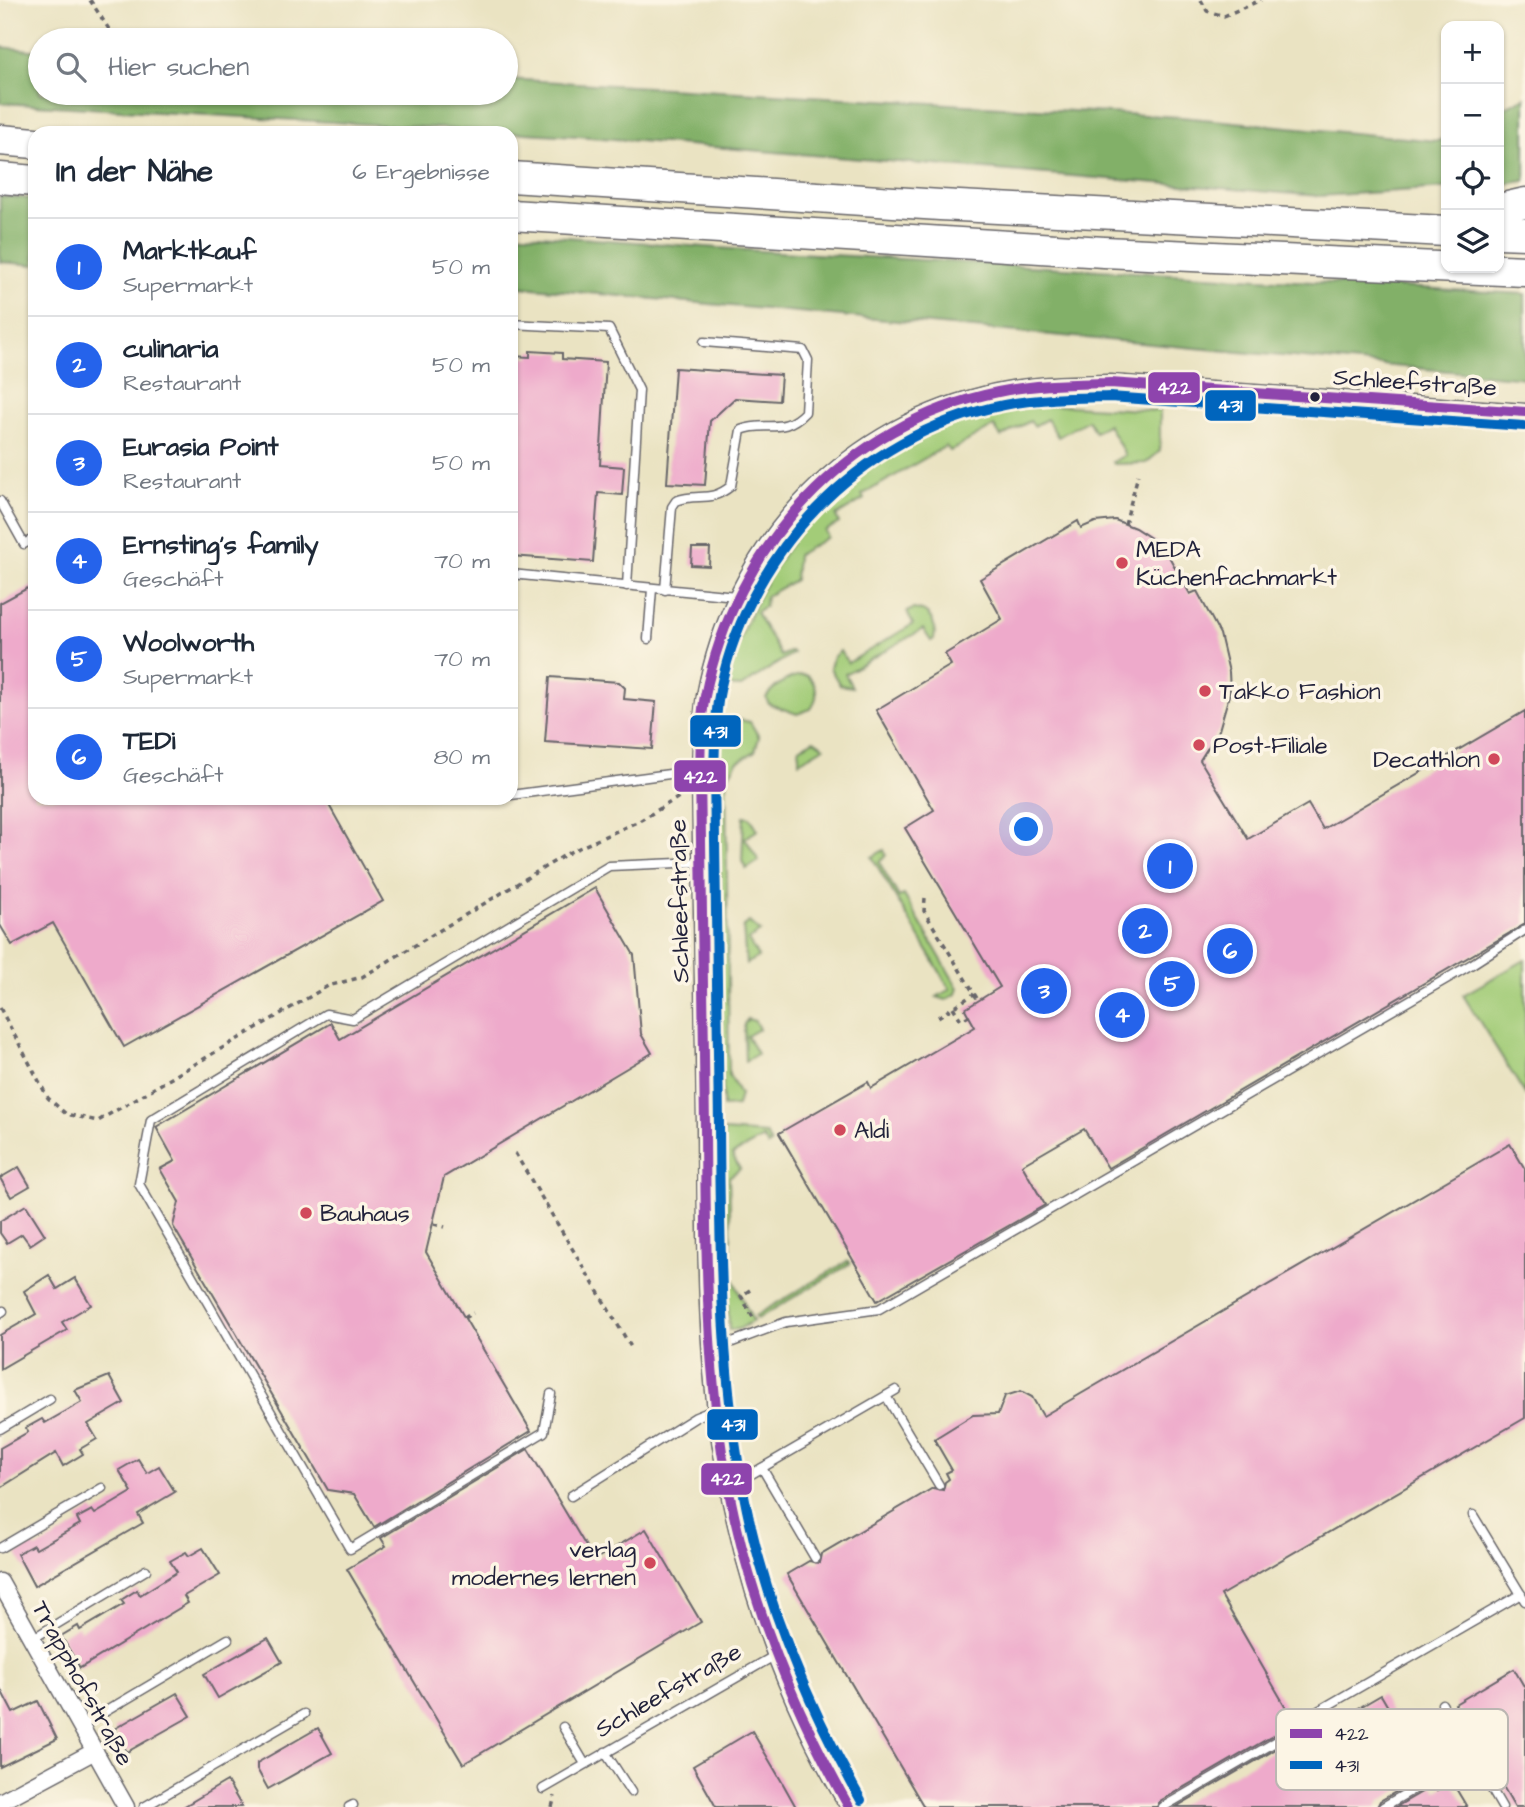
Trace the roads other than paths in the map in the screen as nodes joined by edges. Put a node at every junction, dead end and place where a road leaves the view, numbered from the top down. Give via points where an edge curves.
1 (0, 140) edge
2 (28, 142) edge
3 (518, 177) edge
4 (0, 178) edge
5 (28, 180) edge
6 (1525, 204) edge
7 (1504, 208) edge
8 (518, 215) edge
9 (1441, 221) edge
10 (1404, 230) junction
11 (1441, 231) edge
12 (1504, 233) edge
13 (1525, 234) edge
14 (1525, 271) edge
15 (518, 324) edge
16 (704, 342) dead end
17 (1525, 412) edge
18 (0, 500) edge
19 (28, 542) edge
20 (518, 575) edge
21 (627, 586) junction
22 (652, 589) junction
23 (665, 590) junction
24 (736, 596) junction
25 (648, 639) dead end
26 (700, 776) junction
27 (518, 794) edge
28 (701, 862) junction
29 (1525, 930) edge
30 (711, 1350) junction
31 (896, 1390) dead end
32 (551, 1394) dead end
33 (887, 1396) junction
34 (50, 1399) dead end
35 (716, 1409) junction
36 (0, 1429) edge
37 (920, 1432) dead end
38 (911, 1438) junction
39 (762, 1468) junction
40 (939, 1485) dead end
41 (728, 1487) junction
42 (102, 1488) dead end
43 (571, 1496) dead end
44 (1473, 1514) dead end
45 (0, 1548) edge
46 (815, 1558) dead end
47 (146, 1570) dead end
48 (0, 1582) edge
49 (1523, 1598) edge
50 (32, 1639) junction
51 (228, 1639) dead end
52 (774, 1656) junction
53 (1442, 1704) dead end
54 (1321, 1709) edge
55 (1445, 1709) edge
56 (304, 1714) dead end
57 (81, 1726) junction
58 (563, 1727) dead end
59 (1276, 1742) edge
60 (95, 1751) junction
61 (605, 1752) junction
62 (585, 1763) junction
63 (543, 1789) dead end
64 (1413, 1790) edge
65 (1492, 1790) edge
66 (631, 1792) dead end
67 (0, 1802) edge
68 (126, 1807) edge
69 (144, 1807) edge
70 (849, 1807) edge
71 (1163, 1807) edge
72 (1384, 1807) edge
73 (1502, 1807) edge

1 - 2 highway
3 - 10 highway
4 - 5 highway
6 - 7 highway
8 - 14 highway via 1104,252
9 - 10 highway
10 - 11 highway
12 - 13 highway
15 - 21 lane via 609,329 639,390
16 - 23 lane via 803,350 808,360 805,412 782,427 741,430 731,486 716,497 676,500
17 - 24 street, Schleefstraße via 1110,383 1057,384 984,395 921,415 841,464 790,513
18 - 19 lane via 24,544
20 - 21 lane
21 - 22 lane
22 - 23 lane
22 - 25 lane
23 - 24 lane
24 - 26 street, Schleefstraße via 705,695
26 - 27 lane
26 - 28 street, Schleefstraße
28 - 30 street, Schleefstraße
28 - 32 lane via 609,866 353,1019 326,1014 151,1120 139,1184 350,1549 544,1432
29 - 30 lane via 879,1309 786,1322
30 - 35 street, Schleefstraße
31 - 33 lane
33 - 38 lane
33 - 39 lane
34 - 36 lane
35 - 41 street, Schleefstraße
35 - 43 lane
37 - 38 lane
38 - 40 lane
39 - 41 lane
39 - 46 lane
41 - 52 street, Schleefstraße via 746,1568
42 - 45 lane
44 - 49 lane
47 - 50 lane
48 - 50 street, Trapphofstraße
49 - 54 lane
50 - 57 street, Trapphofstraße
51 - 57 lane
52 - 61 lane, Schleefstraße
52 - 70 street, Schleefstraße via 799,1716
53 - 55 lane
56 - 69 lane
57 - 60 street, Trapphofstraße
58 - 62 lane, Schleefstraße
59 - 71 lane
60 - 67 street
60 - 68 street, Trapphofstraße
61 - 62 lane, Schleefstraße
61 - 66 lane
62 - 63 lane, Schleefstraße
64 - 72 lane
65 - 73 lane

